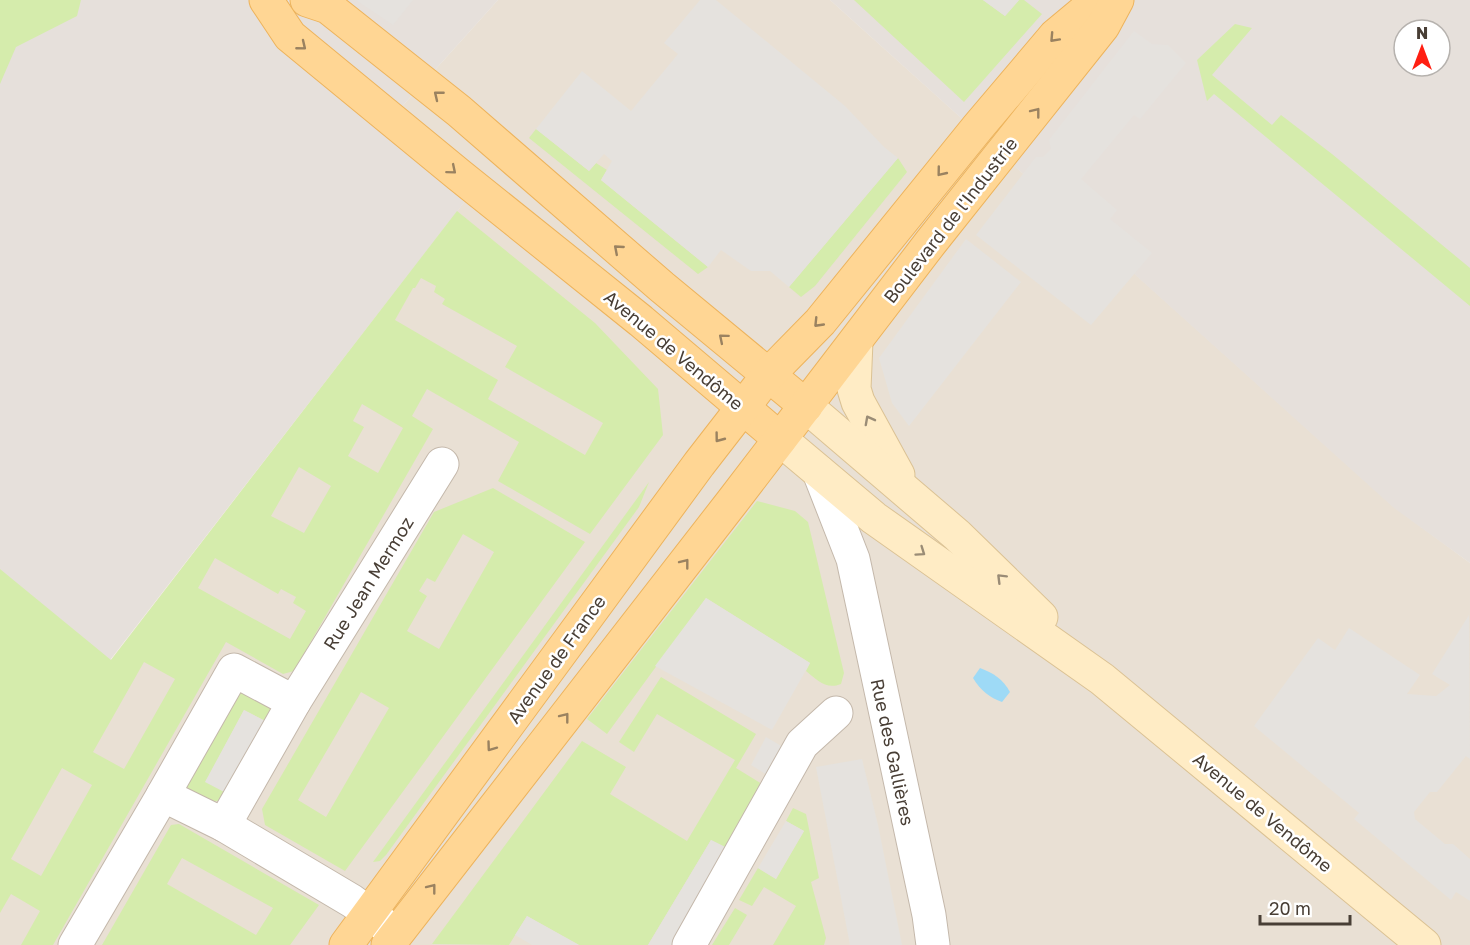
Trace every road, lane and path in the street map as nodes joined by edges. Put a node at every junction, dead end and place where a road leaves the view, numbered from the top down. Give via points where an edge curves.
1 (266, 0) edge
2 (307, 0) edge
3 (1098, 0) edge
4 (1117, 0) edge
5 (856, 341) junction
6 (768, 375) junction
7 (806, 406) junction
8 (742, 408) junction
9 (780, 439) junction
10 (442, 464) dead end
11 (819, 472) junction
12 (906, 490) junction
13 (874, 518) junction
14 (853, 559) junction
15 (1102, 679) junction
16 (294, 702) junction
17 (836, 713) dead end
18 (163, 795) junction
19 (224, 825) junction
20 (369, 913) junction
21 (392, 940) edge
22 (75, 945) edge
23 (346, 945) edge
24 (689, 945) edge
25 (933, 945) edge
26 (1424, 945) edge

1 -> 8 main road, Avenue de Vendôme via 290,36
6 -> 2 main road, Avenue de Vendôme via 459,111 328,7
3 -> 6 main road, Boulevard de l'Industrie via 1055,36 820,322
5 -> 4 main road, Boulevard de l'Industrie via 1103,26
5 - 7 main road, Boulevard de l'Industrie
12 -> 5 main road via 858,402 854,388
6 - 7 main road, Avenue de Vendôme
6 - 8 main road, Avenue de France
7 - 9 main road, Boulevard de l'Industrie
7 - 12 main road, Avenue de Vendôme
8 - 9 main road, Avenue de Vendôme
8 -> 20 main road, Avenue de France
9 - 11 main road, Avenue de Vendôme
21 -> 9 main road
10 - 16 street, Rue Jean Mermoz
11 - 13 main road, Avenue de Vendôme
11 - 14 street, Rue des Gallières
15 -> 12 main road, Avenue de Vendôme via 965,542
13 - 14 street
13 -> 15 main road, Avenue de Vendôme
14 - 25 street, Rue des Gallières
15 - 26 main road, Avenue de Vendôme
16 - 18 street via 234,670
16 - 19 street, Rue Jean Mermoz
17 - 24 street via 802,744
18 - 19 street
18 - 22 street
19 - 20 street
20 - 21 street
20 - 23 main road, Avenue de France

